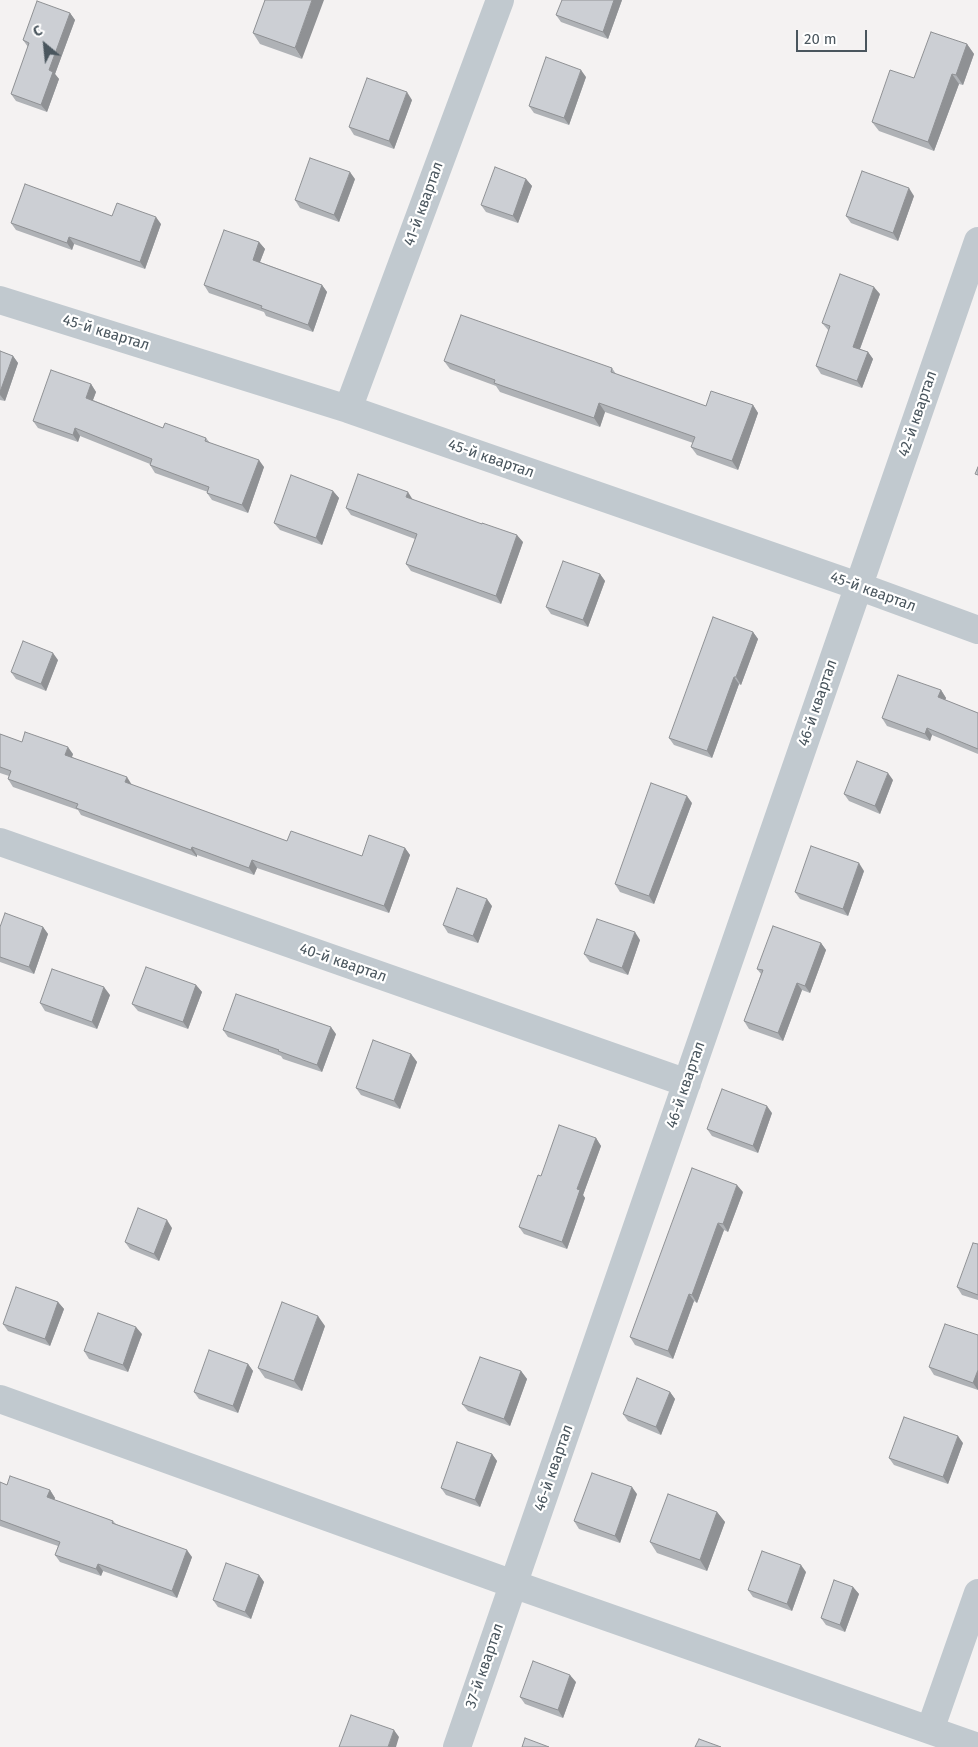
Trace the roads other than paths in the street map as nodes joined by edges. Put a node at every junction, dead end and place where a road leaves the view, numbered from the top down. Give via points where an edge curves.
1 (500, 0) edge
2 (978, 241) edge
3 (0, 300) edge
4 (348, 409) junction
5 (858, 586) junction
6 (978, 630) edge
7 (0, 842) edge
8 (687, 1083) junction
9 (0, 1399) edge
10 (513, 1584) junction
11 (978, 1593) edge
12 (930, 1730) junction
13 (457, 1747) edge
14 (978, 1747) edge

1 - 4 street, 41-й квартал
2 - 5 street, 42-й квартал
3 - 4 street, 45-й квартал
4 - 5 street, 45-й квартал
5 - 6 street, 45-й квартал
5 - 8 street, 46-й квартал
7 - 8 street, 40-й квартал
8 - 10 street, 46-й квартал
9 - 10 street
10 - 12 street
10 - 13 street, 37-й квартал
11 - 12 street
12 - 14 street

